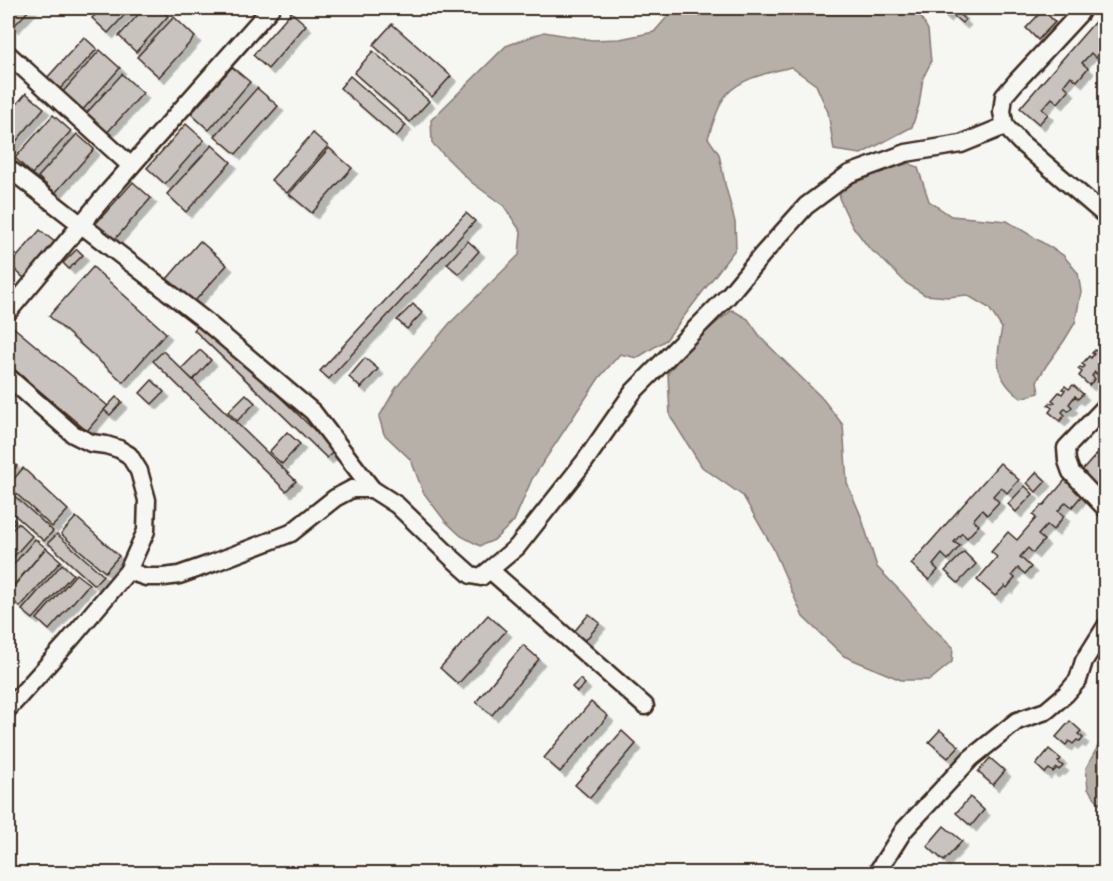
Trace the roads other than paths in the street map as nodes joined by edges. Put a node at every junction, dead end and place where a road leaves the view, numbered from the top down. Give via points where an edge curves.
1 (271, 8) edge
2 (1080, 13) dead end
3 (8, 54) edge
4 (1005, 126) junction
5 (131, 166) junction
6 (8, 168) edge
7 (1106, 216) edge
8 (81, 224) junction
9 (8, 312) edge
10 (8, 377) edge
11 (1106, 406) edge
12 (372, 489) junction
13 (1106, 509) edge
14 (490, 570) junction
15 (128, 571) junction
16 (1106, 626) edge
17 (645, 706) dead end
18 (8, 709) edge
19 (876, 873) edge

1 - 5 street
2 - 4 street via 1004,96
3 - 5 street
4 - 7 street
4 - 14 street via 962,144 906,153 849,174 806,206 728,296 633,392 518,547
5 - 8 street
6 - 8 street
8 - 9 street
8 - 12 street via 203,319 313,412
10 - 15 street via 73,434 119,449 129,455 139,471 147,500 146,531
11 - 13 street via 1066,448 1071,472
12 - 14 street via 397,505 471,575 481,577
12 - 15 street via 352,489 291,533 178,575 146,577
14 - 17 street
15 - 18 street
16 - 19 street via 1084,661 1078,680 1066,694 1046,711 1017,721 971,758 904,830

